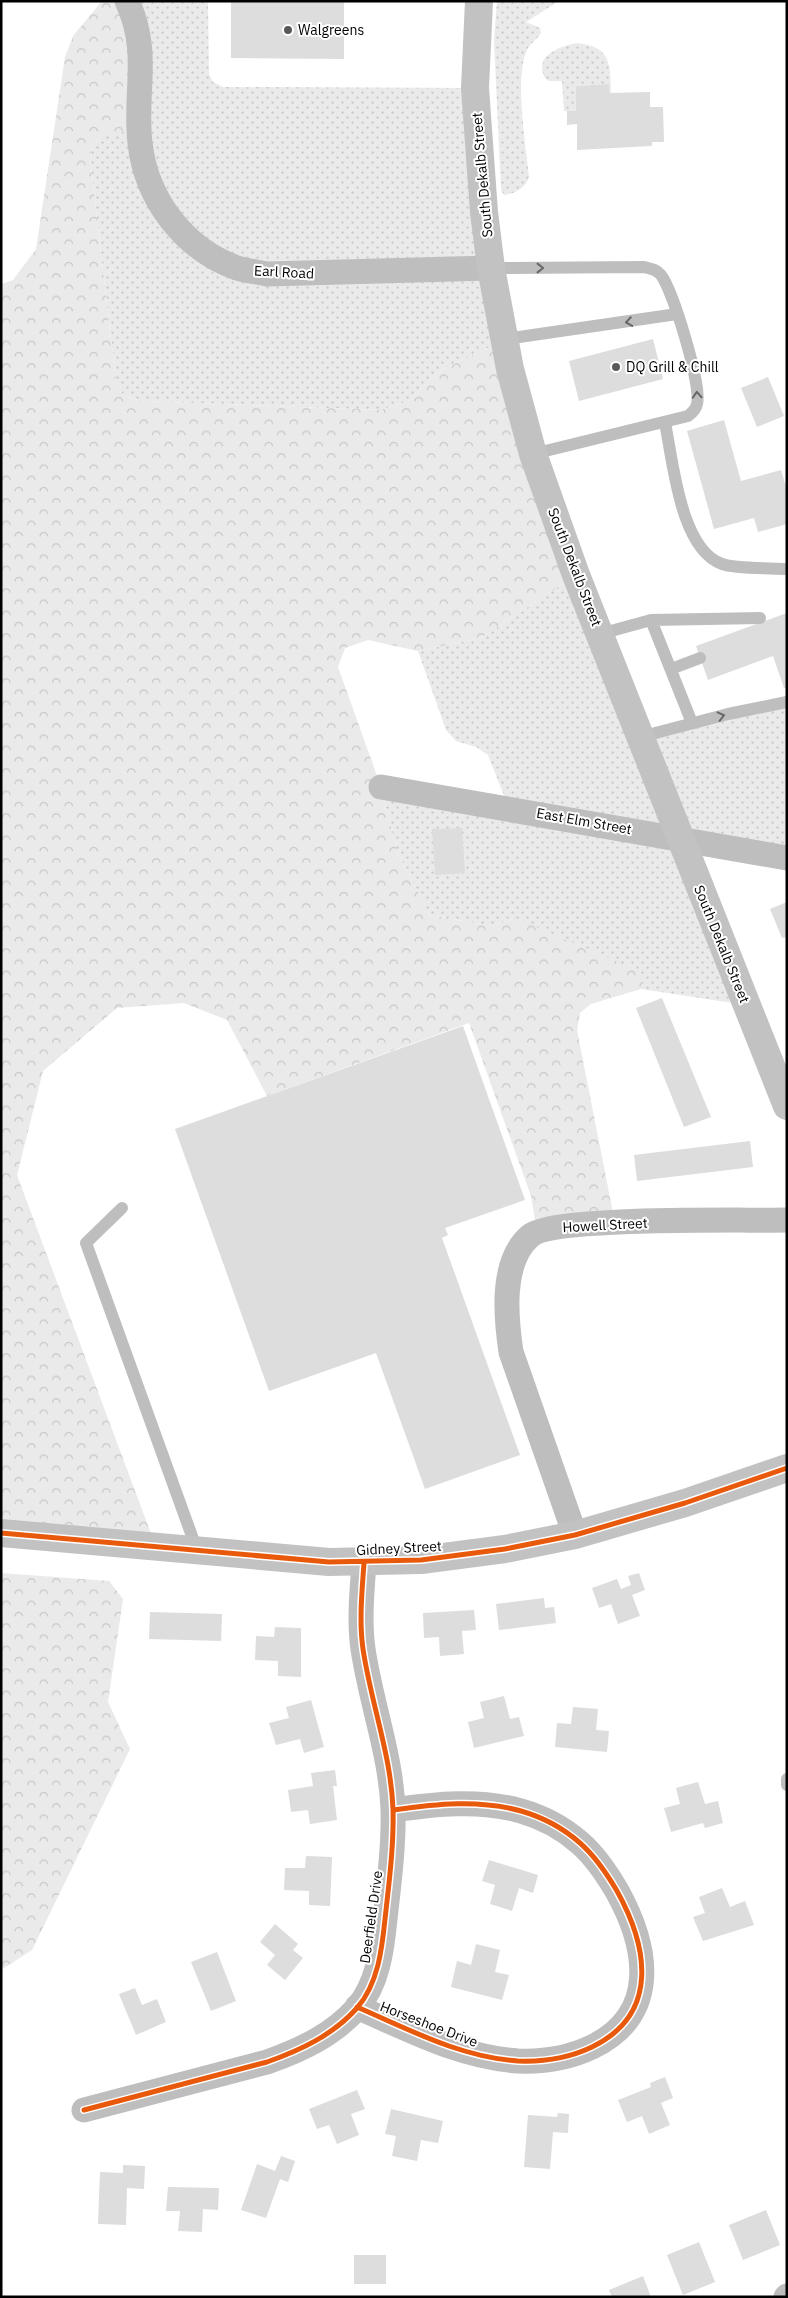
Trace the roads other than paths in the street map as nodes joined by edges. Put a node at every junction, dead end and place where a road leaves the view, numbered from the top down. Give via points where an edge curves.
1 (128, 1) edge
2 (479, 1) edge
3 (491, 268) junction
4 (677, 314) junction
5 (505, 339) junction
6 (665, 422) junction
7 (533, 454) junction
8 (787, 569) edge
9 (760, 618) dead end
10 (651, 620) junction
11 (600, 634) junction
12 (700, 658) dead end
13 (671, 669) junction
14 (787, 702) edge
15 (692, 723) junction
16 (640, 737) junction
17 (381, 787) dead end
18 (680, 838) junction
19 (787, 858) edge
20 (787, 1106) edge
21 (122, 1208) dead end
22 (787, 1220) edge
23 (787, 1468) edge
24 (1, 1533) edge
25 (575, 1535) junction
26 (197, 1550) junction
27 (364, 1562) junction
28 (787, 1778) edge
29 (787, 1785) edge
30 (393, 1810) junction
31 (357, 2007) junction
32 (84, 2110) dead end

1 - 3 street, Earl Road via 140,36 140,143 145,169 170,220 188,238 216,258 238,268 267,274
2 - 3 main road, South Dekalb Street via 475,88
3 -> 4 lane via 655,270 661,276
3 - 5 main road, South Dekalb Street
4 -> 5 lane
6 -> 4 lane via 688,416 697,405 693,368
5 - 7 main road, South Dekalb Street
6 - 7 lane
6 - 8 lane via 682,506 698,544 724,565
7 - 11 main road, South Dekalb Street
9 - 10 lane
10 - 11 lane
10 - 13 lane
11 - 16 main road, South Dekalb Street
12 - 13 lane
13 - 15 lane
15 -> 14 lane
15 - 16 lane
16 - 18 main road, South Dekalb Street
17 - 18 street, East Elm Street
18 - 19 street, East Elm Street
18 - 20 main road, South Dekalb Street
21 - 26 lane via 86,1243
22 - 25 street, Howell Street via 575,1224 537,1232 523,1244 511,1270 509,1287 507,1324 511,1352
23 - 25 main road, Gidney Street via 685,1503
24 - 26 main road, Gidney Street
25 - 27 main road, Gidney Street via 462,1556
26 - 27 main road, Gidney Street via 329,1562
27 - 30 street, Deerfield Drive via 363,1649 383,1737
28 - 29 lane
30 - 31 street, Deerfield Drive via 382,1948 371,1985
30 - 31 street, Horseshoe Drive via 480,1803 522,1811 562,1830 597,1861 623,1902 638,1939 642,1980 638,2001 628,2019 613,2034 585,2050 552,2060 519,2061 463,2052
31 - 32 street, Deerfield Drive via 336,2028 291,2054

